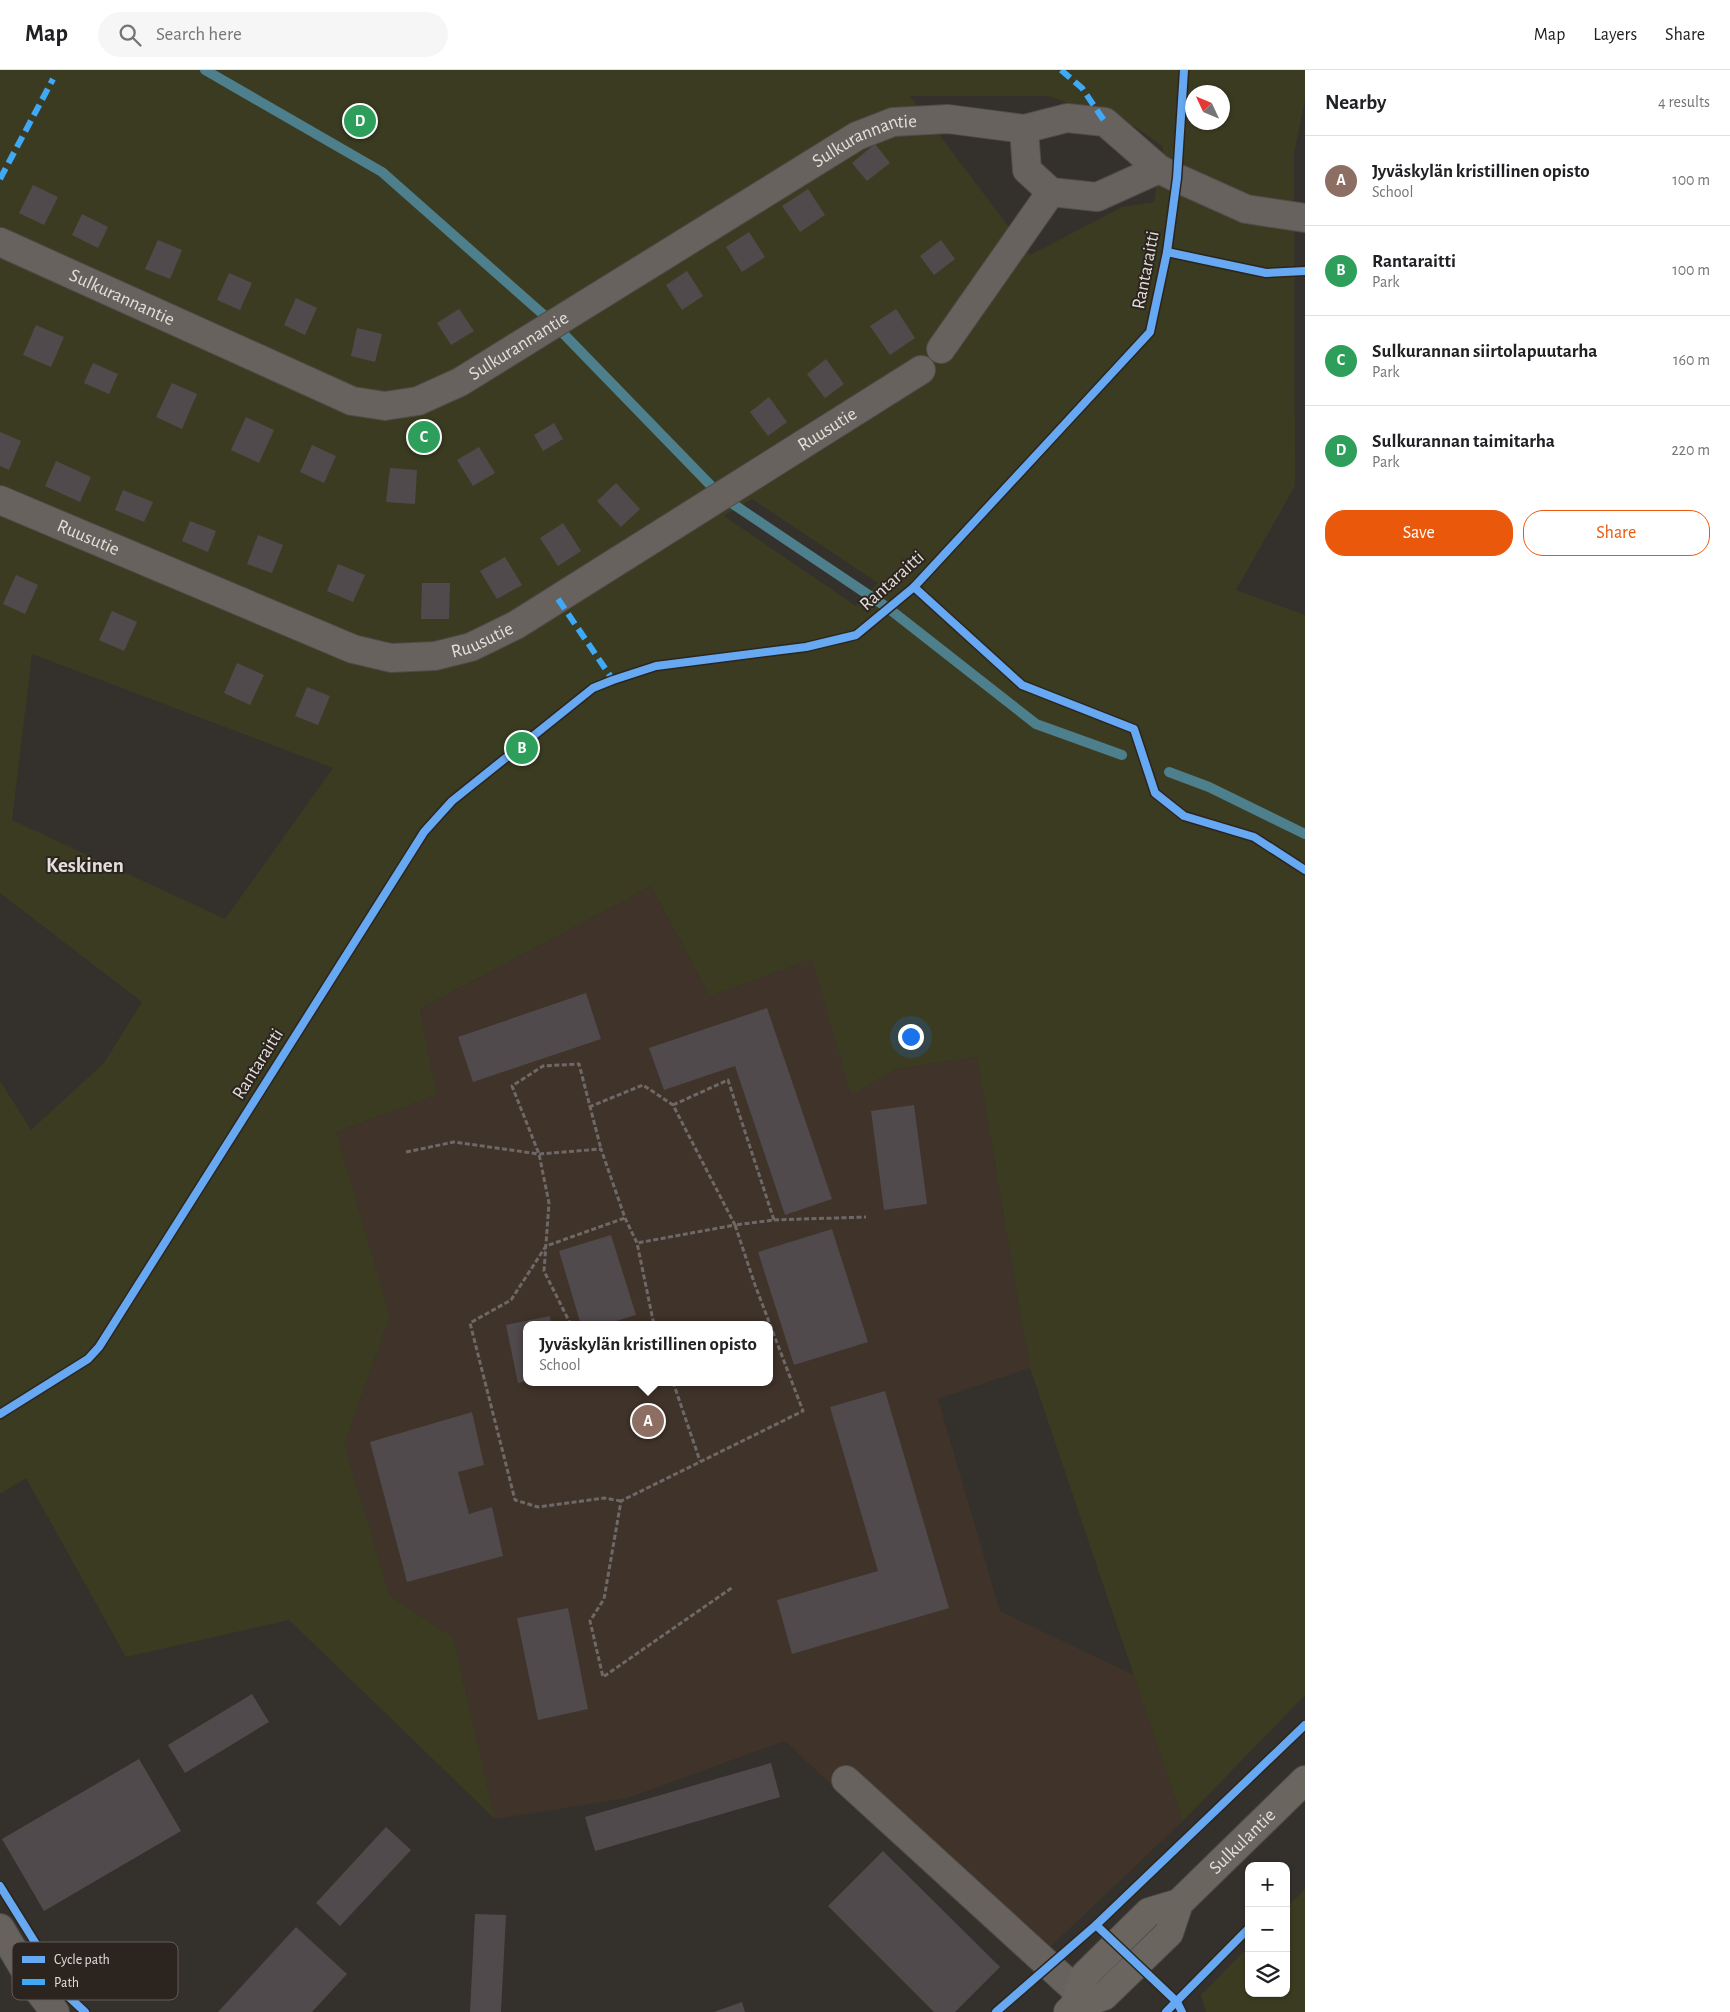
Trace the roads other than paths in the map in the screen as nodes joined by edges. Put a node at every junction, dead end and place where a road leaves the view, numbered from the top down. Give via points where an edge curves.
1 (1024, 129) junction
2 (1159, 169) junction
3 (1051, 192) junction
4 (1305, 218) edge
5 (0, 242) edge
6 (941, 349) dead end
7 (920, 370) dead end
8 (0, 500) edge
9 (846, 1780) dead end
10 (1305, 1780) edge
11 (0, 1928) edge
12 (12, 1948) edge
13 (46, 2000) edge
14 (1077, 2003) edge
15 (55, 2012) edge

1 - 2 street via 1067,118 1105,122
1 - 3 street via 1026,170
1 - 5 street, Sulkurannantie via 948,119 893,122 858,136 460,382 418,401 385,406 352,401
2 - 3 street via 1097,197
2 - 4 street via 1246,209
3 - 6 street
7 - 8 street, Ruusutie via 516,625 471,647 436,656 391,658 353,649
9 - 14 street
10 - 14 main road, Sulkulantie via 1179,1903 1148,1912 1085,1976
11 - 12 street
13 - 15 street

